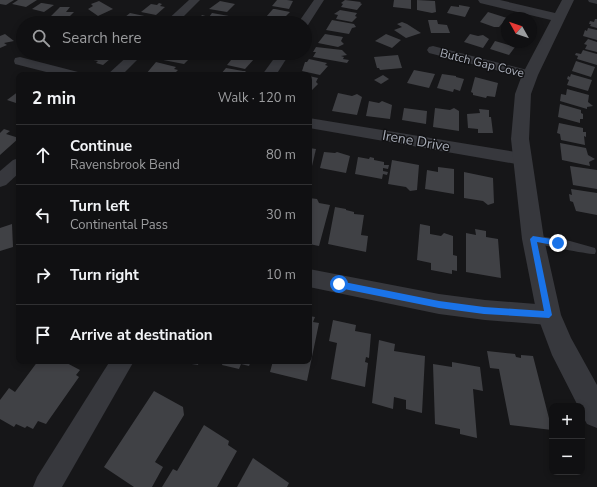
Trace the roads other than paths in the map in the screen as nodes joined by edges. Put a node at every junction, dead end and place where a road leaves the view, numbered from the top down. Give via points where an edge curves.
1 (195, 0) edge
2 (319, 0) edge
3 (484, 0) edge
4 (568, 0) edge
5 (593, 0) edge
6 (597, 1) edge
7 (178, 16) edge
8 (309, 16) edge
9 (558, 18) junction
10 (433, 50) dead end
11 (130, 60) edge
12 (279, 60) edge
13 (20, 61) dead end
14 (62, 72) edge
15 (117, 72) edge
16 (271, 72) edge
17 (530, 75) junction
18 (312, 124) edge
19 (522, 159) junction
20 (16, 167) edge
21 (0, 182) edge
22 (533, 239) junction
23 (591, 251) dead end
24 (312, 279) edge
25 (549, 315) junction
26 (121, 364) edge
27 (597, 414) edge
28 (47, 487) edge

1 - 7 street
2 - 8 street
3 - 9 street
4 - 9 street
5 - 6 street
9 - 17 street
10 - 17 street, Butch Gap Cove
11 - 15 street
12 - 16 street
13 - 14 street
17 - 19 street via 521,115
18 - 19 street, Irene Drive
19 - 22 street
20 - 21 street
22 - 23 lane
22 - 25 street
24 - 25 street via 439,304
25 - 27 street via 561,346
26 - 28 street

